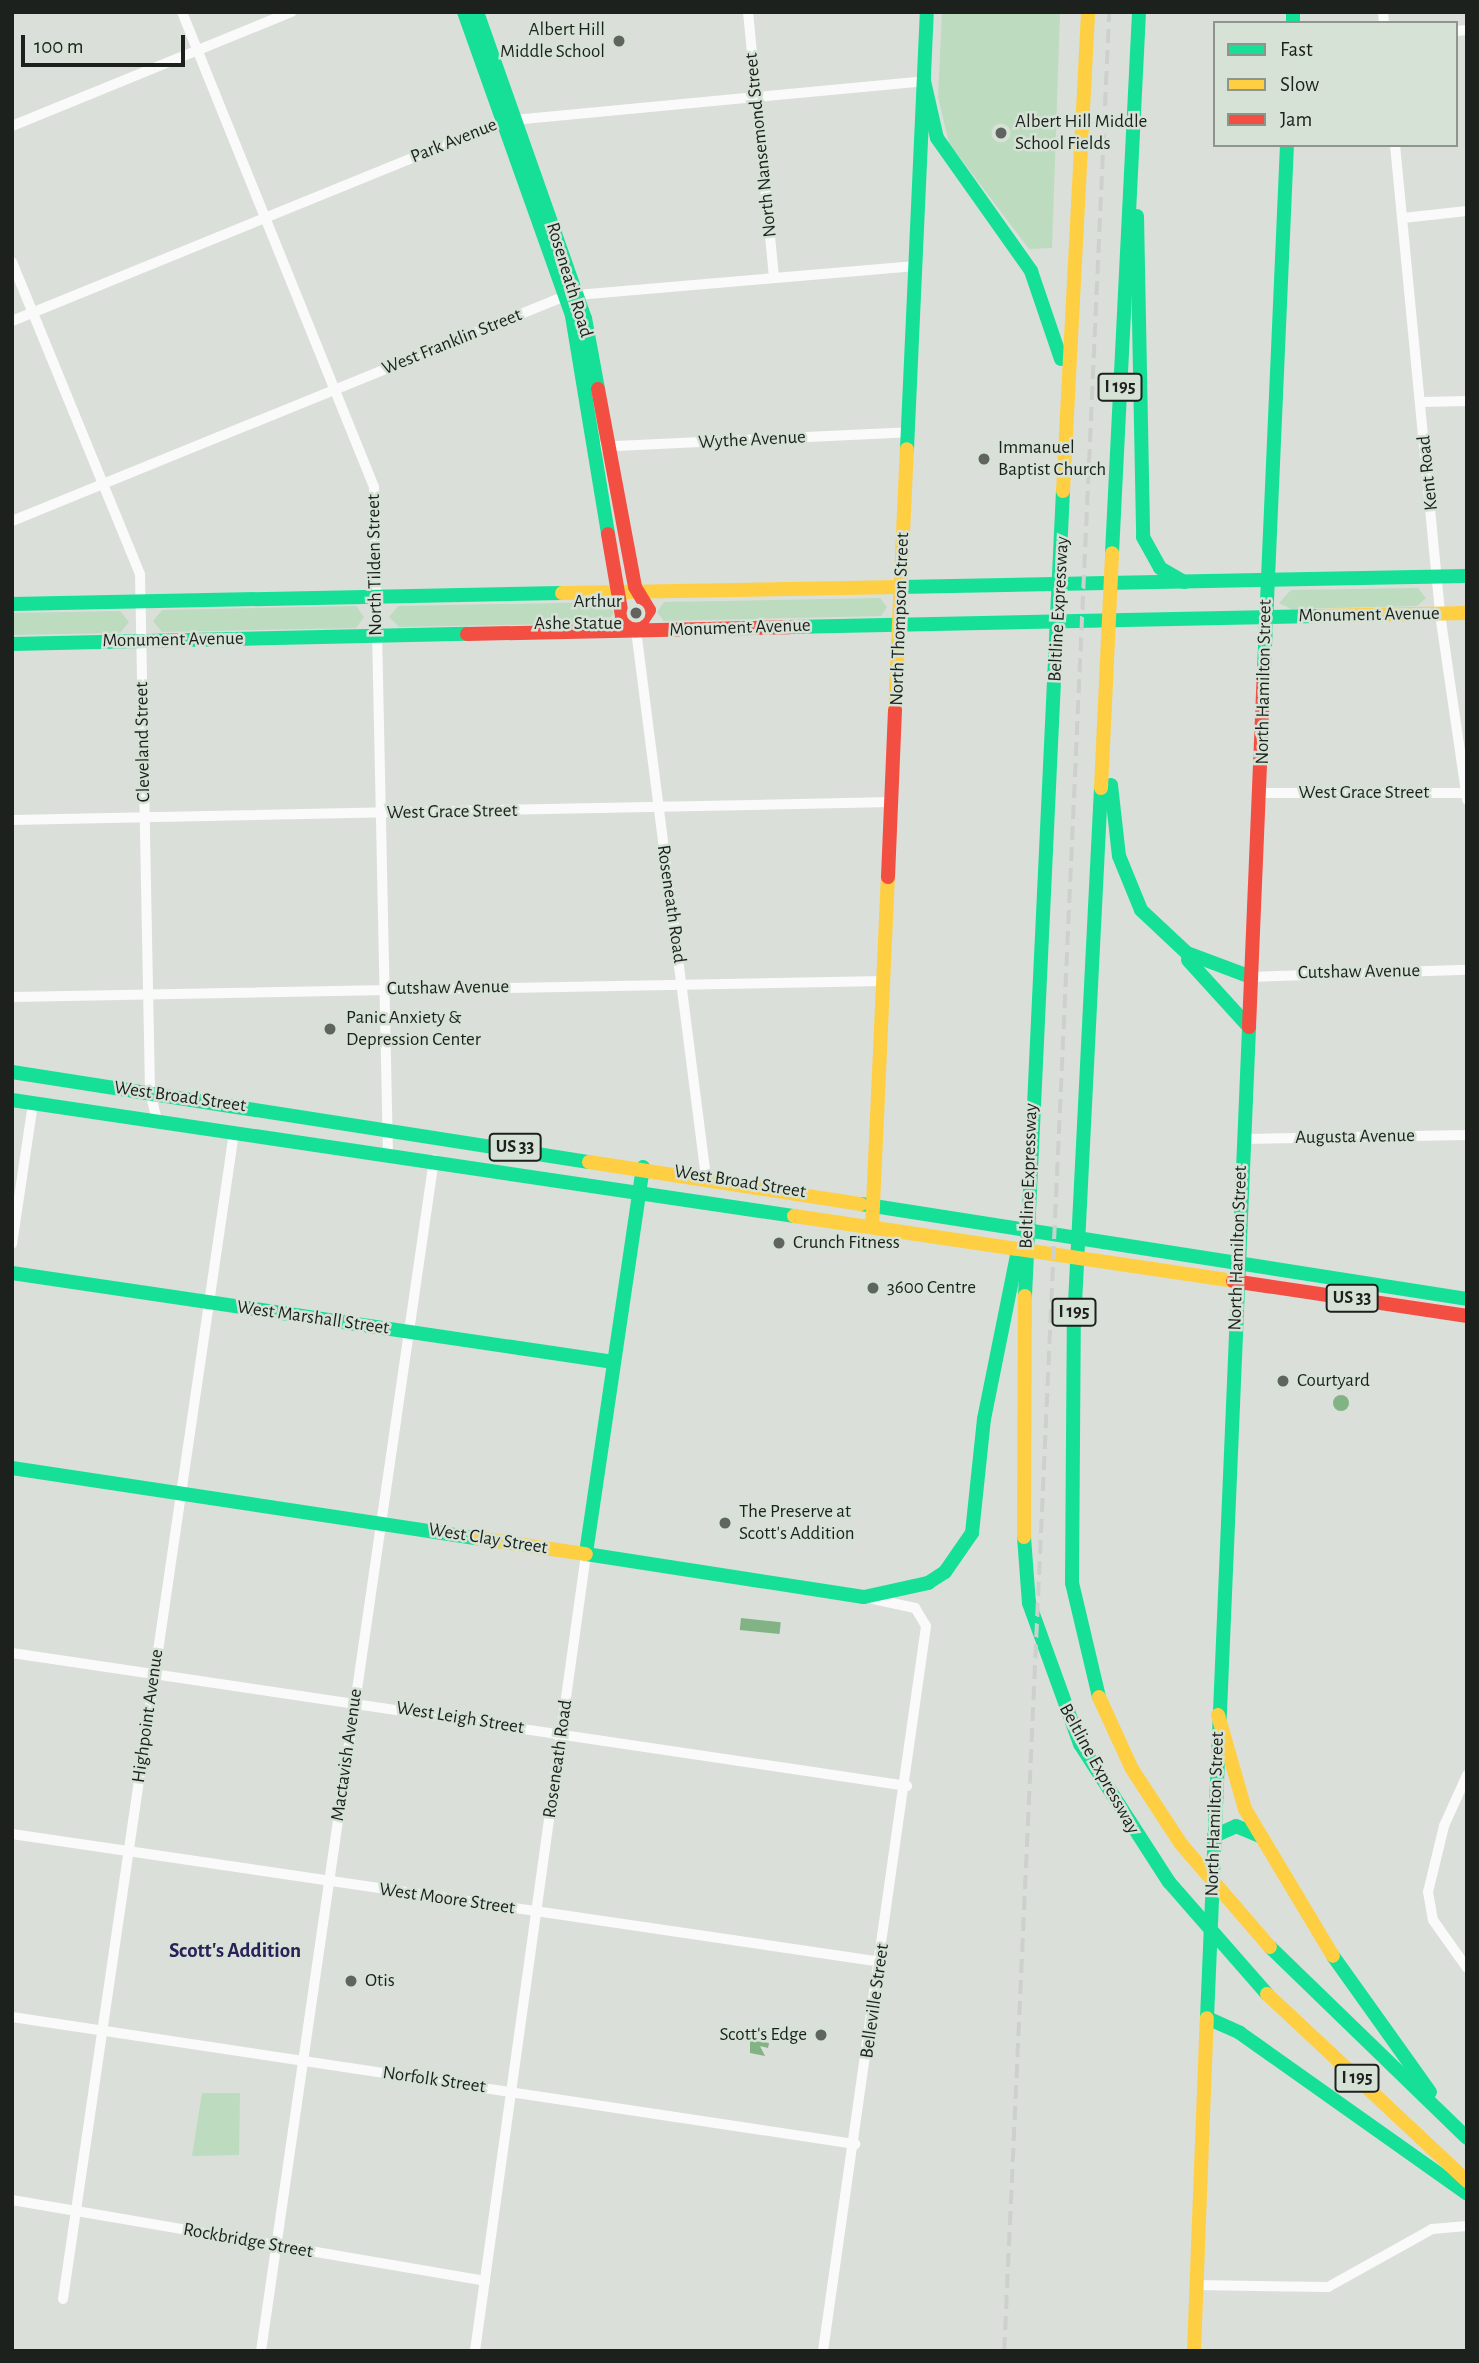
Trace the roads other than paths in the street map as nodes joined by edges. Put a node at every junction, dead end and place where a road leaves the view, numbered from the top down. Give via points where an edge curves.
1 (182, 12) edge
2 (292, 12) edge
3 (464, 12) edge
4 (477, 12) edge
5 (748, 12) edge
6 (927, 12) edge
7 (1088, 12) edge
8 (1139, 12) edge
9 (198, 51) junction
10 (924, 81) junction
11 (757, 96) junction
12 (509, 120) junction
13 (12, 127) edge
14 (1287, 147) edge
15 (1395, 147) edge
16 (1131, 164) junction
17 (1467, 211) edge
18 (266, 218) junction
19 (1403, 218) junction
20 (12, 262) edge
21 (916, 266) junction
22 (774, 278) junction
23 (571, 296) junction
24 (33, 313) junction
25 (12, 321) edge
26 (1065, 383) junction
27 (335, 390) junction
28 (1467, 401) edge
29 (1422, 402) junction
30 (909, 432) junction
31 (601, 447) junction
32 (103, 484) junction
33 (12, 521) edge
34 (1440, 576) junction
35 (1467, 576) edge
36 (1266, 581) junction
37 (1184, 582) junction
38 (901, 589) junction
39 (629, 593) junction
40 (376, 597) junction
41 (141, 602) junction
42 (12, 604) edge
43 (1467, 613) edge
44 (1440, 614) junction
45 (1264, 617) junction
46 (900, 622) junction
47 (636, 631) junction
48 (376, 637) junction
49 (141, 641) junction
50 (12, 644) edge
51 (1106, 754) junction
52 (1261, 793) junction
53 (1466, 795) edge
54 (892, 802) junction
55 (658, 807) junction
56 (380, 814) junction
57 (144, 818) junction
58 (12, 821) edge
59 (1170, 941) junction
60 (1467, 970) edge
61 (1251, 977) junction
62 (884, 981) junction
63 (681, 984) junction
64 (385, 989) junction
65 (149, 994) junction
66 (12, 997) edge
67 (1249, 1027) junction
68 (12, 1072) edge
69 (150, 1092) junction
70 (12, 1100) edge
71 (33, 1103) junction
72 (157, 1121) junction
73 (387, 1128) junction
74 (234, 1133) junction
75 (1243, 1135) junction
76 (1467, 1135) edge
77 (388, 1155) junction
78 (434, 1159) junction
79 (643, 1167) junction
80 (706, 1177) junction
81 (639, 1193) junction
82 (874, 1202) junction
83 (1026, 1221) junction
84 (872, 1227) junction
85 (12, 1244) edge
86 (1237, 1263) junction
87 (12, 1273) edge
88 (1237, 1281) junction
89 (1467, 1298) edge
90 (208, 1302) junction
91 (1467, 1316) edge
92 (409, 1332) junction
93 (613, 1362) junction
94 (12, 1468) edge
95 (180, 1494) junction
96 (381, 1523) junction
97 (586, 1554) junction
98 (864, 1597) junction
99 (923, 1652) joint
100 (12, 1653) edge
101 (154, 1672) junction
102 (354, 1702) junction
103 (1217, 1715) junction
104 (561, 1733) junction
105 (1467, 1775) edge
106 (907, 1786) junction
107 (12, 1834) edge
108 (1214, 1836) junction
109 (1264, 1838) junction
110 (129, 1853) junction
111 (329, 1882) junction
112 (538, 1912) junction
113 (882, 1962) junction
114 (1467, 1968) edge
115 (12, 2017) edge
116 (1207, 2018) junction
117 (103, 2030) junction
118 (304, 2061) junction
119 (513, 2091) junction
120 (1463, 2135) edge
121 (855, 2144) junction
122 (1467, 2181) edge
123 (1467, 2194) edge
124 (12, 2200) edge
125 (77, 2210) junction
126 (1467, 2226) edge
127 (276, 2246) junction
128 (485, 2281) junction
129 (1195, 2285) junction
130 (63, 2299) dead end
131 (261, 2351) edge
132 (475, 2351) edge
133 (823, 2351) edge
134 (1194, 2351) edge

1 - 9 street, North Tilden Street
2 - 9 street
3 - 12 main road, Roseneath Road
4 - 12 main road, Roseneath Road
5 - 11 street, North Nansemond Street
6 - 10 main road, North Thompson Street
7 - 26 main road, Beltline Expressway / I 195
8 - 16 main road, Beltline Expressway / I 195
9 - 13 street
9 - 18 street, North Tilden Street
10 - 11 street, Park Avenue
10 - 21 main road, North Thompson Street
10 - 26 main road via 943,150 1040,289
11 - 12 street, Park Avenue
11 - 22 street, North Nansemond Street
12 - 18 street, Park Avenue
12 - 23 main road, Roseneath Road
14 - 36 main road, North Hamilton Street
15 - 19 street, Kent Road
16 - 37 main road via 1141,254 1143,537 1160,568
16 - 51 main road, Beltline Expressway / I 195
17 - 19 street
18 - 24 street, Park Avenue
18 - 27 street, North Tilden Street
19 - 29 street, Kent Road
20 - 24 street, Cleveland Street
21 - 22 street, West Franklin Street
21 - 30 main road, North Thompson Street
22 - 23 street, West Franklin Street
23 - 27 street, West Franklin Street
23 - 31 main road, Roseneath Road
24 - 25 street, Park Avenue
24 - 32 street, Cleveland Street
26 - 83 main road, Beltline Expressway / I 195 via 1063,566
27 - 32 street, West Franklin Street
27 - 40 street, North Tilden Street via 374,487
28 - 29 street
29 - 34 street, Kent Road
30 - 31 street, Wythe Avenue
30 - 38 main road, North Thompson Street
31 - 39 main road, Roseneath Road
32 - 33 street, West Franklin Street
32 - 41 street, Cleveland Street via 140,574
34 - 35 main road, Monument Avenue
34 - 36 main road, Monument Avenue
34 - 44 street, Kent Road
36 - 37 main road, Monument Avenue
36 - 45 main road, North Hamilton Street
37 - 38 main road, Monument Avenue
38 - 39 main road, Monument Avenue
38 - 46 main road, North Thompson Street
39 - 40 main road, Monument Avenue
39 - 47 main road, Roseneath Road via 622,616
39 - 47 main road, Roseneath Road via 649,613
40 - 41 main road, Monument Avenue
40 - 48 street, North Tilden Street
41 - 42 main road, Monument Avenue
41 - 49 street, Cleveland Street
43 - 44 main road, Monument Avenue
44 - 45 main road, Monument Avenue
44 - 53 street, Kent Road
45 - 46 main road, Monument Avenue
45 - 52 main road, North Hamilton Street
46 - 47 main road, Monument Avenue
46 - 54 main road, North Thompson Street
47 - 48 main road, Monument Avenue
47 - 55 street, Roseneath Road
48 - 49 main road, Monument Avenue
48 - 56 street, North Tilden Street
49 - 50 main road, Monument Avenue
49 - 57 street, Cleveland Street
51 - 59 main road via 1124,876 1141,910
51 - 120 main road, Beltline Expressway / I 195 via 1074,1324 1070,1549 1098,1696 1132,1769 1181,1844 1247,1924
52 - 53 street, West Grace Street
52 - 61 main road, North Hamilton Street
54 - 55 street, West Grace Street
54 - 62 main road, North Thompson Street
55 - 56 street, West Grace Street
55 - 63 street, Roseneath Road
56 - 57 street, West Grace Street
56 - 64 street, North Tilden Street
57 - 58 street, West Grace Street
57 - 65 street, Cleveland Street
59 - 61 main road via 1209,965
59 - 67 main road
60 - 61 street, Cutshaw Avenue
61 - 67 main road, North Hamilton Street
62 - 63 street, Cutshaw Avenue
62 - 82 main road, North Thompson Street
63 - 64 street, Cutshaw Avenue
63 - 80 street, Roseneath Road
64 - 65 street, Cutshaw Avenue
64 - 73 street, North Tilden Street
65 - 66 street, Cutshaw Avenue
65 - 69 street, Cleveland Street
67 - 75 main road, North Hamilton Street
68 - 69 main road, West Broad Street / US 33
69 - 72 street, Cleveland Street
69 - 73 main road, West Broad Street / US 33
70 - 71 main road, West Broad Street / US 33
71 - 72 main road, West Broad Street / US 33
71 - 85 street
72 - 74 main road, West Broad Street / US 33
73 - 77 street, North Tilden Street
73 - 79 main road, West Broad Street / US 33
74 - 77 main road, West Broad Street / US 33
74 - 90 street, Highpoint Avenue
75 - 76 street, Augusta Avenue
75 - 86 main road, North Hamilton Street
77 - 78 main road, West Broad Street / US 33
78 - 81 main road, West Broad Street / US 33
78 - 92 street, Mactavish Avenue
79 - 80 main road, West Broad Street / US 33
79 - 81 main road, Roseneath Road
80 - 82 main road, West Broad Street / US 33
81 - 84 main road, West Broad Street / US 33
81 - 93 main road, Roseneath Road
82 - 84 main road, North Thompson Street
82 - 86 main road, West Broad Street / US 33
83 - 98 main road via 984,1419 972,1533 945,1572 928,1583
83 - 122 main road, Beltline Expressway / I 195 via 1022,1514 1029,1603 1044,1658 1080,1744 1169,1882 1247,1976
84 - 88 main road, West Broad Street / US 33
86 - 88 main road, North Hamilton Street
86 - 89 main road, West Broad Street / US 33
87 - 90 main road, West Marshall Street
88 - 91 main road, West Broad Street / US 33
88 - 103 main road, North Hamilton Street
90 - 92 main road, West Marshall Street
90 - 95 street, Highpoint Avenue
92 - 93 main road, West Marshall Street
92 - 96 street, Mactavish Avenue
93 - 97 main road, Roseneath Road
94 - 95 main road, West Clay Street
95 - 96 main road, West Clay Street
95 - 101 street, Highpoint Avenue
96 - 97 main road, West Clay Street
96 - 102 street, Mactavish Avenue
97 - 98 main road, West Clay Street
97 - 104 street, Roseneath Road
98 - 99 street, West Clay Street via 920,1611 926,1621
99 - 106 street, Belleville Street
100 - 101 street, West Leigh Street
101 - 102 street, West Leigh Street
101 - 110 street, Highpoint Avenue
102 - 104 street, West Leigh Street
102 - 111 street, Mactavish Avenue
103 - 108 main road, North Hamilton Street
103 - 109 main road via 1232,1778
104 - 106 street, West Leigh Street
104 - 112 street, Roseneath Road
105 - 114 street via 1444,1826 1428,1892 1433,1920
106 - 113 street, Belleville Street
107 - 110 street, West Moore Street
108 - 109 main road via 1236,1826
108 - 116 main road, North Hamilton Street
109 - 120 main road via 1344,1975
110 - 111 street, West Moore Street
110 - 117 street, Highpoint Avenue
111 - 112 street, West Moore Street
111 - 118 street, Mactavish Avenue
112 - 113 street, West Moore Street
112 - 119 street, Roseneath Road
113 - 121 street, Belleville Street
115 - 117 street, Norfolk Street
116 - 123 main road via 1240,2033
116 - 129 main road, North Hamilton Street
117 - 118 street, Norfolk Street
117 - 125 street, Highpoint Avenue
118 - 119 street, Norfolk Street
118 - 127 street, Mactavish Avenue
119 - 121 street, Norfolk Street
119 - 128 street, Roseneath Road
121 - 133 street, Belleville Street
124 - 125 street, Rockbridge Street
125 - 127 street, Rockbridge Street
125 - 130 street, Highpoint Avenue
126 - 129 street via 1432,2229 1328,2287
127 - 128 street, Rockbridge Street
127 - 131 street, Mactavish Avenue
128 - 132 street, Roseneath Road
129 - 134 main road, North Hamilton Street

